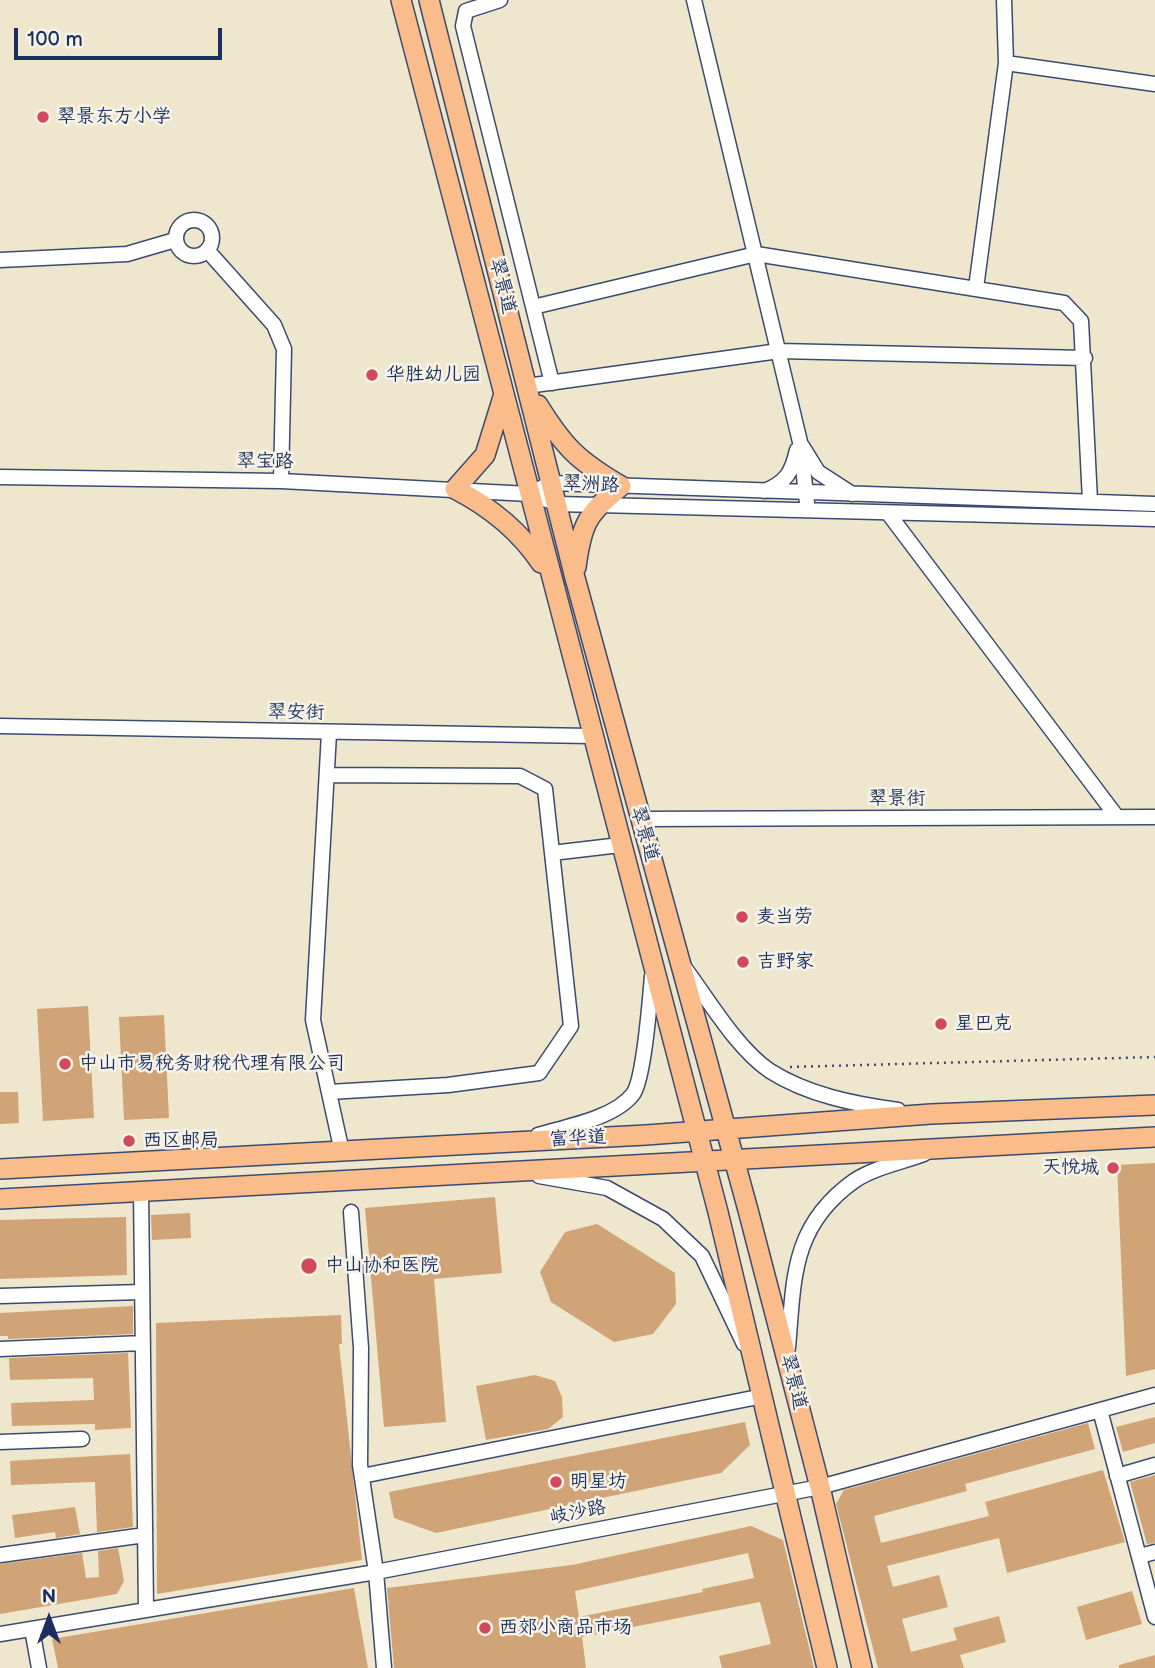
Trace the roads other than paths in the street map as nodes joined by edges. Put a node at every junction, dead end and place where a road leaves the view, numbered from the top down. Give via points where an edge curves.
1 (401, 0) edge
2 (429, 0) edge
3 (500, 0) edge
4 (694, 0) edge
5 (1004, 0) edge
6 (1006, 63) junction
7 (1155, 84) edge
8 (175, 240) junction
9 (207, 250) junction
10 (756, 254) junction
11 (0, 260) edge
12 (976, 288) junction
13 (533, 307) junction
14 (779, 351) junction
15 (1084, 358) junction
16 (552, 383) junction
17 (527, 386) junction
18 (504, 392) junction
19 (800, 442) junction
20 (0, 477) edge
21 (281, 481) junction
22 (551, 483) junction
23 (621, 486) junction
24 (455, 489) junction
25 (760, 492) junction
26 (529, 494) junction
27 (807, 494) junction
28 (855, 496) junction
29 (1090, 501) junction
30 (1155, 503) edge
31 (558, 505) junction
32 (598, 506) junction
33 (807, 512) junction
34 (888, 513) junction
35 (1155, 519) edge
36 (575, 578) junction
37 (551, 579) junction
38 (0, 726) edge
39 (329, 733) junction
40 (591, 736) junction
41 (327, 775) junction
42 (1117, 817) junction
43 (1155, 817) edge
44 (639, 820) junction
45 (620, 845) junction
46 (552, 853) junction
47 (681, 963) junction
48 (653, 968) junction
49 (329, 1092) junction
50 (1155, 1105) edge
51 (931, 1114) junction
52 (727, 1128) junction
53 (695, 1130) junction
54 (1155, 1137) edge
55 (514, 1143) junction
56 (938, 1148) junction
57 (342, 1152) junction
58 (703, 1161) junction
59 (736, 1161) junction
60 (0, 1169) edge
61 (517, 1172) junction
62 (141, 1191) junction
63 (0, 1199) edge
64 (351, 1212) dead end
65 (142, 1292) junction
66 (0, 1296) edge
67 (142, 1343) junction
68 (0, 1349) edge
69 (787, 1360) junction
70 (754, 1366) junction
71 (1155, 1395) edge
72 (763, 1396) junction
73 (1100, 1410) junction
74 (82, 1439) dead end
75 (0, 1442) edge
76 (1155, 1465) edge
77 (362, 1476) junction
78 (1117, 1476) junction
79 (820, 1486) junction
80 (785, 1493) junction
81 (145, 1535) junction
82 (1155, 1552) edge
83 (0, 1555) edge
84 (1140, 1556) junction
85 (376, 1572) junction
86 (146, 1610) junction
87 (1155, 1617) edge
88 (32, 1629) junction
89 (0, 1634) edge
90 (39, 1668) edge
91 (384, 1668) edge
92 (827, 1668) edge
93 (862, 1668) edge

1 - 18 main road, 翠景道
2 - 17 main road, 翠景道
3 - 13 street via 466,11 463,26
4 - 10 street
5 - 6 street
6 - 7 street
6 - 12 street
8 - 9 street via 180,250 191,256
8 - 9 street via 182,223 200,220 212,233
8 - 11 street via 127,254
9 - 21 street via 274,325 284,349
10 - 12 street
10 - 13 street
10 - 14 street
12 - 15 street via 1064,303 1081,321
13 - 16 street
14 - 15 street
14 - 16 street
14 - 19 street
15 - 29 street
16 - 17 street
17 - 22 main road, 翠景道
17 - 23 main road via 569,451
18 - 24 main road via 485,455
18 - 26 main road, 翠景道
19 - 25 street via 792,470 781,485
19 - 27 street
19 - 28 street via 818,472
20 - 21 street, 翠宝路
21 - 24 street, 翠宝路
22 - 23 street, 翠洲路
22 - 26 street, 翠洲路
22 - 31 main road, 翠景道
23 - 25 street, 翠洲路
23 - 32 main road
24 - 26 street, 翠宝路
24 - 37 main road via 507,523 528,544
25 - 27 street, 翠洲路
26 - 31 street, 翠洲路
26 - 37 main road, 翠景道
27 - 28 street, 翠洲路
27 - 33 street
28 - 29 street, 翠洲路
29 - 30 street, 翠洲路
31 - 32 street, 翠洲路
31 - 36 main road, 翠景道
32 - 33 street, 翠洲路
32 - 36 main road via 588,516 580,540
33 - 34 street, 翠洲路
34 - 35 street, 翠洲路
34 - 42 street
36 - 44 main road, 翠景道
37 - 40 main road, 翠景道
38 - 39 street, 翠安街
39 - 40 street, 翠安街
39 - 41 street
40 - 45 main road, 翠景道
41 - 46 street via 520,776 545,789
41 - 49 street via 313,1020
42 - 43 street, 翠景街
42 - 44 street, 翠景街
44 - 47 main road, 翠景道
45 - 46 street
45 - 48 main road, 翠景道
46 - 49 street via 571,1027 539,1073 448,1085
47 - 51 street via 735,1036 769,1070 826,1097
47 - 52 main road, 翠景道
48 - 53 main road, 翠景道
48 - 55 street via 646,1043 633,1094 605,1115
49 - 57 street
50 - 51 main road, 富华道
51 - 52 main road, 富华道
52 - 53 main road, 富华道
52 - 59 main road, 翠景道
53 - 55 main road, 富华道
53 - 58 main road, 翠景道
54 - 56 main road, 富华道
55 - 57 main road, 富华道
56 - 59 main road, 富华道
56 - 69 street via 855,1180 813,1219 795,1266
57 - 60 main road, 富华道
58 - 59 main road, 富华道
58 - 61 main road, 富华道
58 - 70 main road, 翠景道
59 - 69 main road, 翠景道
61 - 62 main road, 富华道
61 - 70 street via 607,1188 663,1219 702,1256
62 - 63 main road, 富华道
62 - 65 street
64 - 77 street via 361,1348
65 - 66 street
65 - 67 street
67 - 68 street
67 - 81 street
69 - 79 main road, 翠景道
70 - 72 main road, 翠景道
71 - 73 street, 岐沙路
72 - 77 street
72 - 80 main road, 翠景道
73 - 78 street
73 - 79 street, 岐沙路
74 - 75 street
76 - 78 street
77 - 85 street
78 - 84 street
79 - 80 street, 岐沙路
79 - 93 main road, 翠景道
80 - 85 street, 岐沙路
80 - 92 main road, 翠景道
81 - 83 street
81 - 86 street
82 - 84 street
84 - 87 street
85 - 86 street, 岐沙路
85 - 91 street
86 - 88 street, 岐沙路
88 - 89 street, 岐沙路
88 - 90 street

